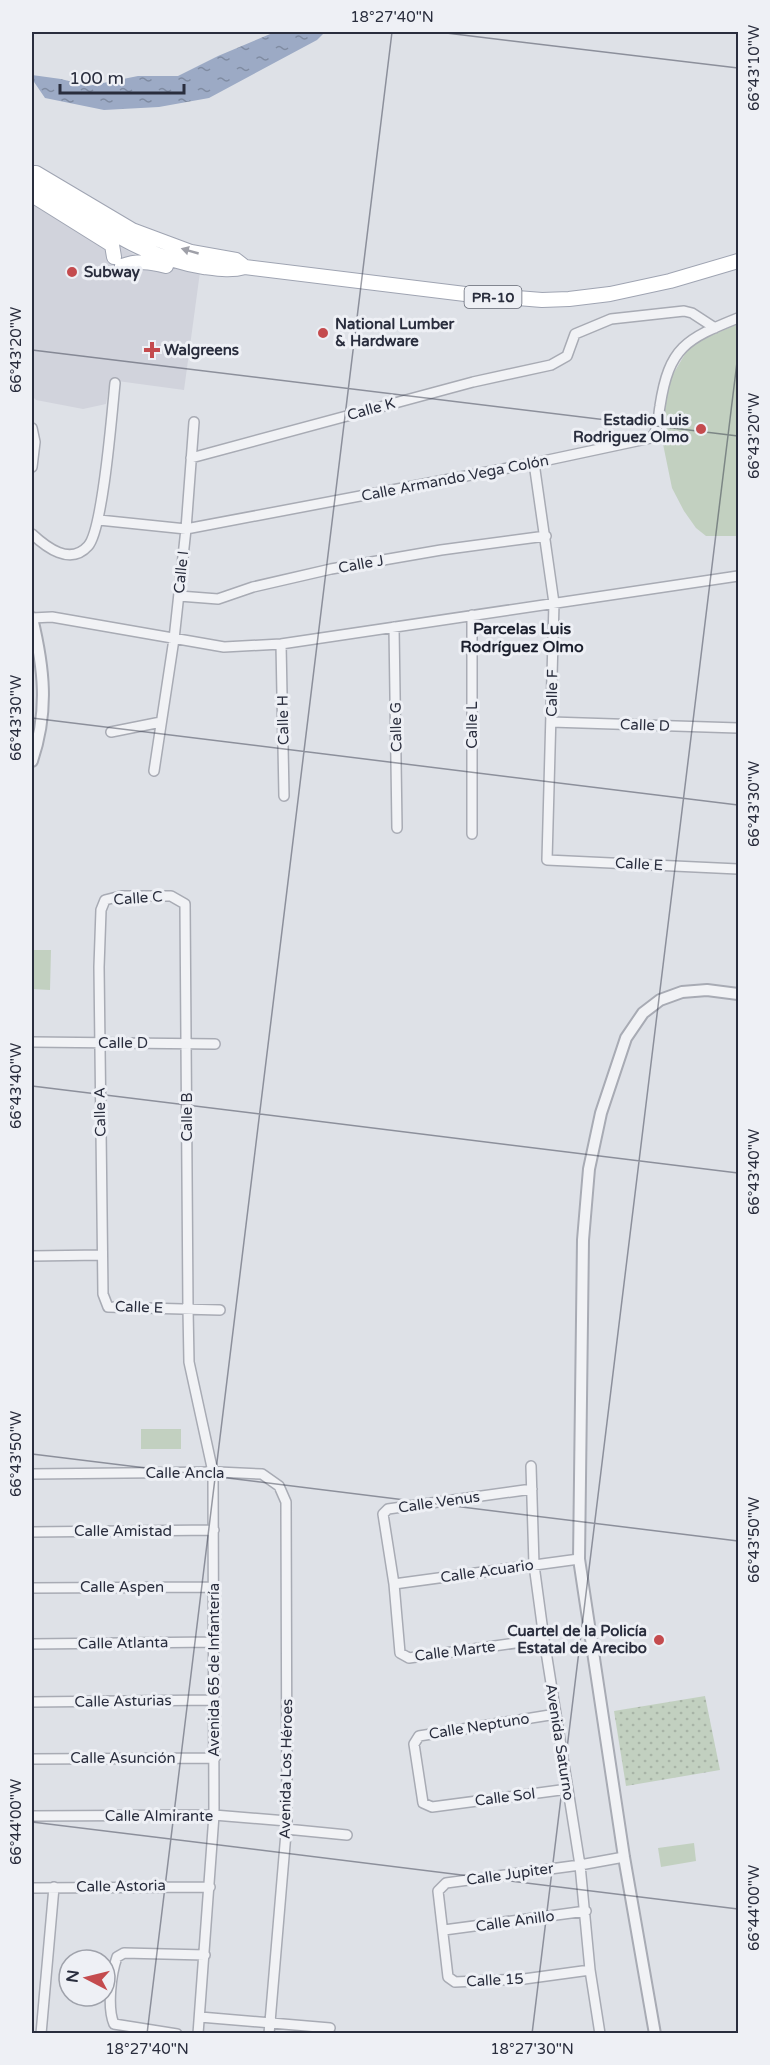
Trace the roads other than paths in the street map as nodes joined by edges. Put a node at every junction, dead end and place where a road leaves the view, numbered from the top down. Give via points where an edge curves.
1 (32, 173) edge
2 (32, 182) edge
3 (32, 195) edge
4 (738, 261) edge
5 (188, 264) junction
6 (245, 267) junction
7 (738, 318) edge
8 (715, 328) junction
9 (115, 383) dead end
10 (194, 422) dead end
11 (32, 428) edge
12 (191, 458) junction
13 (534, 463) junction
14 (32, 467) edge
15 (99, 520) junction
16 (186, 529) junction
17 (32, 534) edge
18 (546, 536) junction
19 (738, 576) edge
20 (178, 596) junction
21 (554, 603) junction
22 (472, 615) junction
23 (32, 618) edge
24 (394, 627) junction
25 (174, 639) junction
26 (281, 644) junction
27 (161, 722) junction
28 (551, 722) junction
29 (738, 728) edge
30 (111, 732) dead end
31 (32, 761) edge
32 (154, 771) dead end
33 (285, 796) dead end
34 (397, 828) dead end
35 (472, 834) dead end
36 (547, 852) joint
37 (738, 869) edge
38 (105, 900) joint
39 (185, 924) joint
40 (738, 994) edge
41 (32, 1042) edge
42 (100, 1043) junction
43 (187, 1044) junction
44 (215, 1044) dead end
45 (102, 1255) junction
46 (32, 1256) edge
47 (188, 1309) junction
48 (220, 1310) dead end
49 (531, 1466) dead end
50 (213, 1472) junction
51 (32, 1474) edge
52 (532, 1488) junction
53 (214, 1530) junction
54 (32, 1532) edge
55 (286, 1540) joint
56 (579, 1559) junction
57 (534, 1565) junction
58 (394, 1584) junction
59 (213, 1587) junction
60 (32, 1588) edge
61 (544, 1639) junction
62 (214, 1642) junction
63 (32, 1644) edge
64 (214, 1700) junction
65 (32, 1702) edge
66 (556, 1714) junction
67 (215, 1758) junction
68 (32, 1759) edge
69 (568, 1789) junction
70 (442, 1805) joint
71 (214, 1815) junction
72 (32, 1816) edge
73 (287, 1825) junction
74 (347, 1835) dead end
75 (624, 1857) junction
76 (580, 1865) junction
77 (54, 1887) junction
78 (210, 1887) junction
79 (32, 1888) edge
80 (586, 1911) junction
81 (444, 1930) junction
82 (205, 1955) junction
83 (590, 1970) junction
84 (200, 2017) junction
85 (270, 2023) junction
86 (330, 2028) dead end
87 (41, 2034) edge
88 (177, 2034) edge
89 (198, 2034) edge
90 (269, 2034) edge
91 (600, 2034) edge
92 (655, 2034) edge

6 -> 1 main road, PR-10 via 236,260 191,252 132,230
2 - 5 main road, PR-10 via 125,242
3 - 5 main road via 112,245 118,261 176,267
4 - 6 main road, PR-10 via 610,294 542,300
5 - 6 main road, PR-10 via 234,270
7 - 8 street, Calle Armando Vega Colón
8 - 12 street, Calle K via 684,311 611,319 575,334 567,356 551,365 473,381
8 - 13 street, Calle Armando Vega Colón via 688,341 668,370 657,428 651,438
9 - 15 street
10 - 12 street, Calle I
11 - 14 street
12 - 16 street, Calle I
13 - 16 street, Calle Armando Vega Colón
13 - 18 street, Calle F
15 - 16 street, Calle Armando Vega Colón
15 - 17 street via 88,546 79,552 59,554
16 - 20 street, Calle I
18 - 20 street, Calle J via 331,569 218,599
18 - 21 street, Calle F
19 - 21 street
20 - 25 street, Calle I
21 - 22 street
21 - 28 street, Calle F
22 - 24 street
22 - 35 street, Calle L
23 - 25 street via 52,617
23 - 31 street via 41,657 43,694 38,743
24 - 26 street
24 - 34 street, Calle G
25 - 26 street via 224,647
25 - 27 street, Calle I
26 - 33 street, Calle H
27 - 30 street
27 - 32 street, Calle I
28 - 29 street, Calle D
28 - 36 street, Calle F
36 - 37 street, Calle E via 547,860
38 - 39 street, Calle C via 121,896 171,896 185,904
38 - 42 street, Calle A via 100,921
39 - 43 street, Calle B
40 - 56 street via 682,992 660,1000 643,1013 626,1038 601,1113 589,1169 583,1240
41 - 42 street, Calle D
42 - 43 street, Calle D
42 - 45 street, Calle A
43 - 44 street, Calle D
43 - 47 street, Calle B
45 - 46 street
45 - 47 street, Calle E via 103,1294 108,1307
47 - 48 street
47 - 50 street, Avenida 65 de Infantería via 189,1362
49 - 52 street, Avenida Saturno
50 - 51 street, Calle Ancla
50 - 53 street, Avenida 65 de Infantería
50 - 55 street, Calle Ancla via 262,1474 279,1486 286,1502
52 - 57 street, Avenida Saturno
52 - 58 street, Calle Venus via 388,1509 383,1514
53 - 54 street, Calle Amistad
53 - 59 street, Avenida 65 de Infantería
55 - 73 street, Avenida Los Héroes
56 - 57 street, Calle Acuario
56 - 75 street
57 - 58 street, Calle Acuario
57 - 61 street, Avenida Saturno
58 - 61 street, Calle Marte via 400,1653 409,1658
59 - 60 street, Calle Aspen
59 - 62 street, Avenida 65 de Infantería
61 - 66 street, Avenida Saturno
62 - 63 street, Calle Atlanta
62 - 64 street, Avenida 65 de Infantería
64 - 65 street, Calle Asturias
64 - 67 street, Avenida 65 de Infantería
66 - 69 street, Avenida Saturno
66 - 70 street, Calle Neptuno via 419,1736 414,1744 423,1803 432,1807
67 - 68 street, Calle Asunción
67 - 71 street, Avenida 65 de Infantería
69 - 70 street, Calle Sol
69 - 76 street, Avenida Saturno
71 - 72 street, Calle Almirante
71 - 73 street, Calle Almirante
71 - 78 street, Avenida 65 de Infantería
73 - 74 street, Calle Almirante
73 - 85 street, Avenida Los Héroes
75 - 76 street, Calle Jupiter
75 - 92 street
76 - 80 street, Avenida Saturno
76 - 81 street, Calle Jupiter via 446,1883 438,1891
77 - 78 street, Calle Astoria
77 - 79 street, Calle Astoria
77 - 87 street
78 - 82 street, Avenida 65 de Infantería
80 - 81 street, Calle Anillo
80 - 83 street, Avenida Saturno
81 - 83 street, Calle 15 via 448,1977 455,1982
82 - 84 street, Avenida 65 de Infantería
82 - 88 street via 124,1953 117,1957 110,2015 114,2024
83 - 91 street, Avenida Saturno
84 - 85 street
84 - 89 street, Avenida 65 de Infantería
85 - 86 street
85 - 90 street, Avenida Los Héroes

